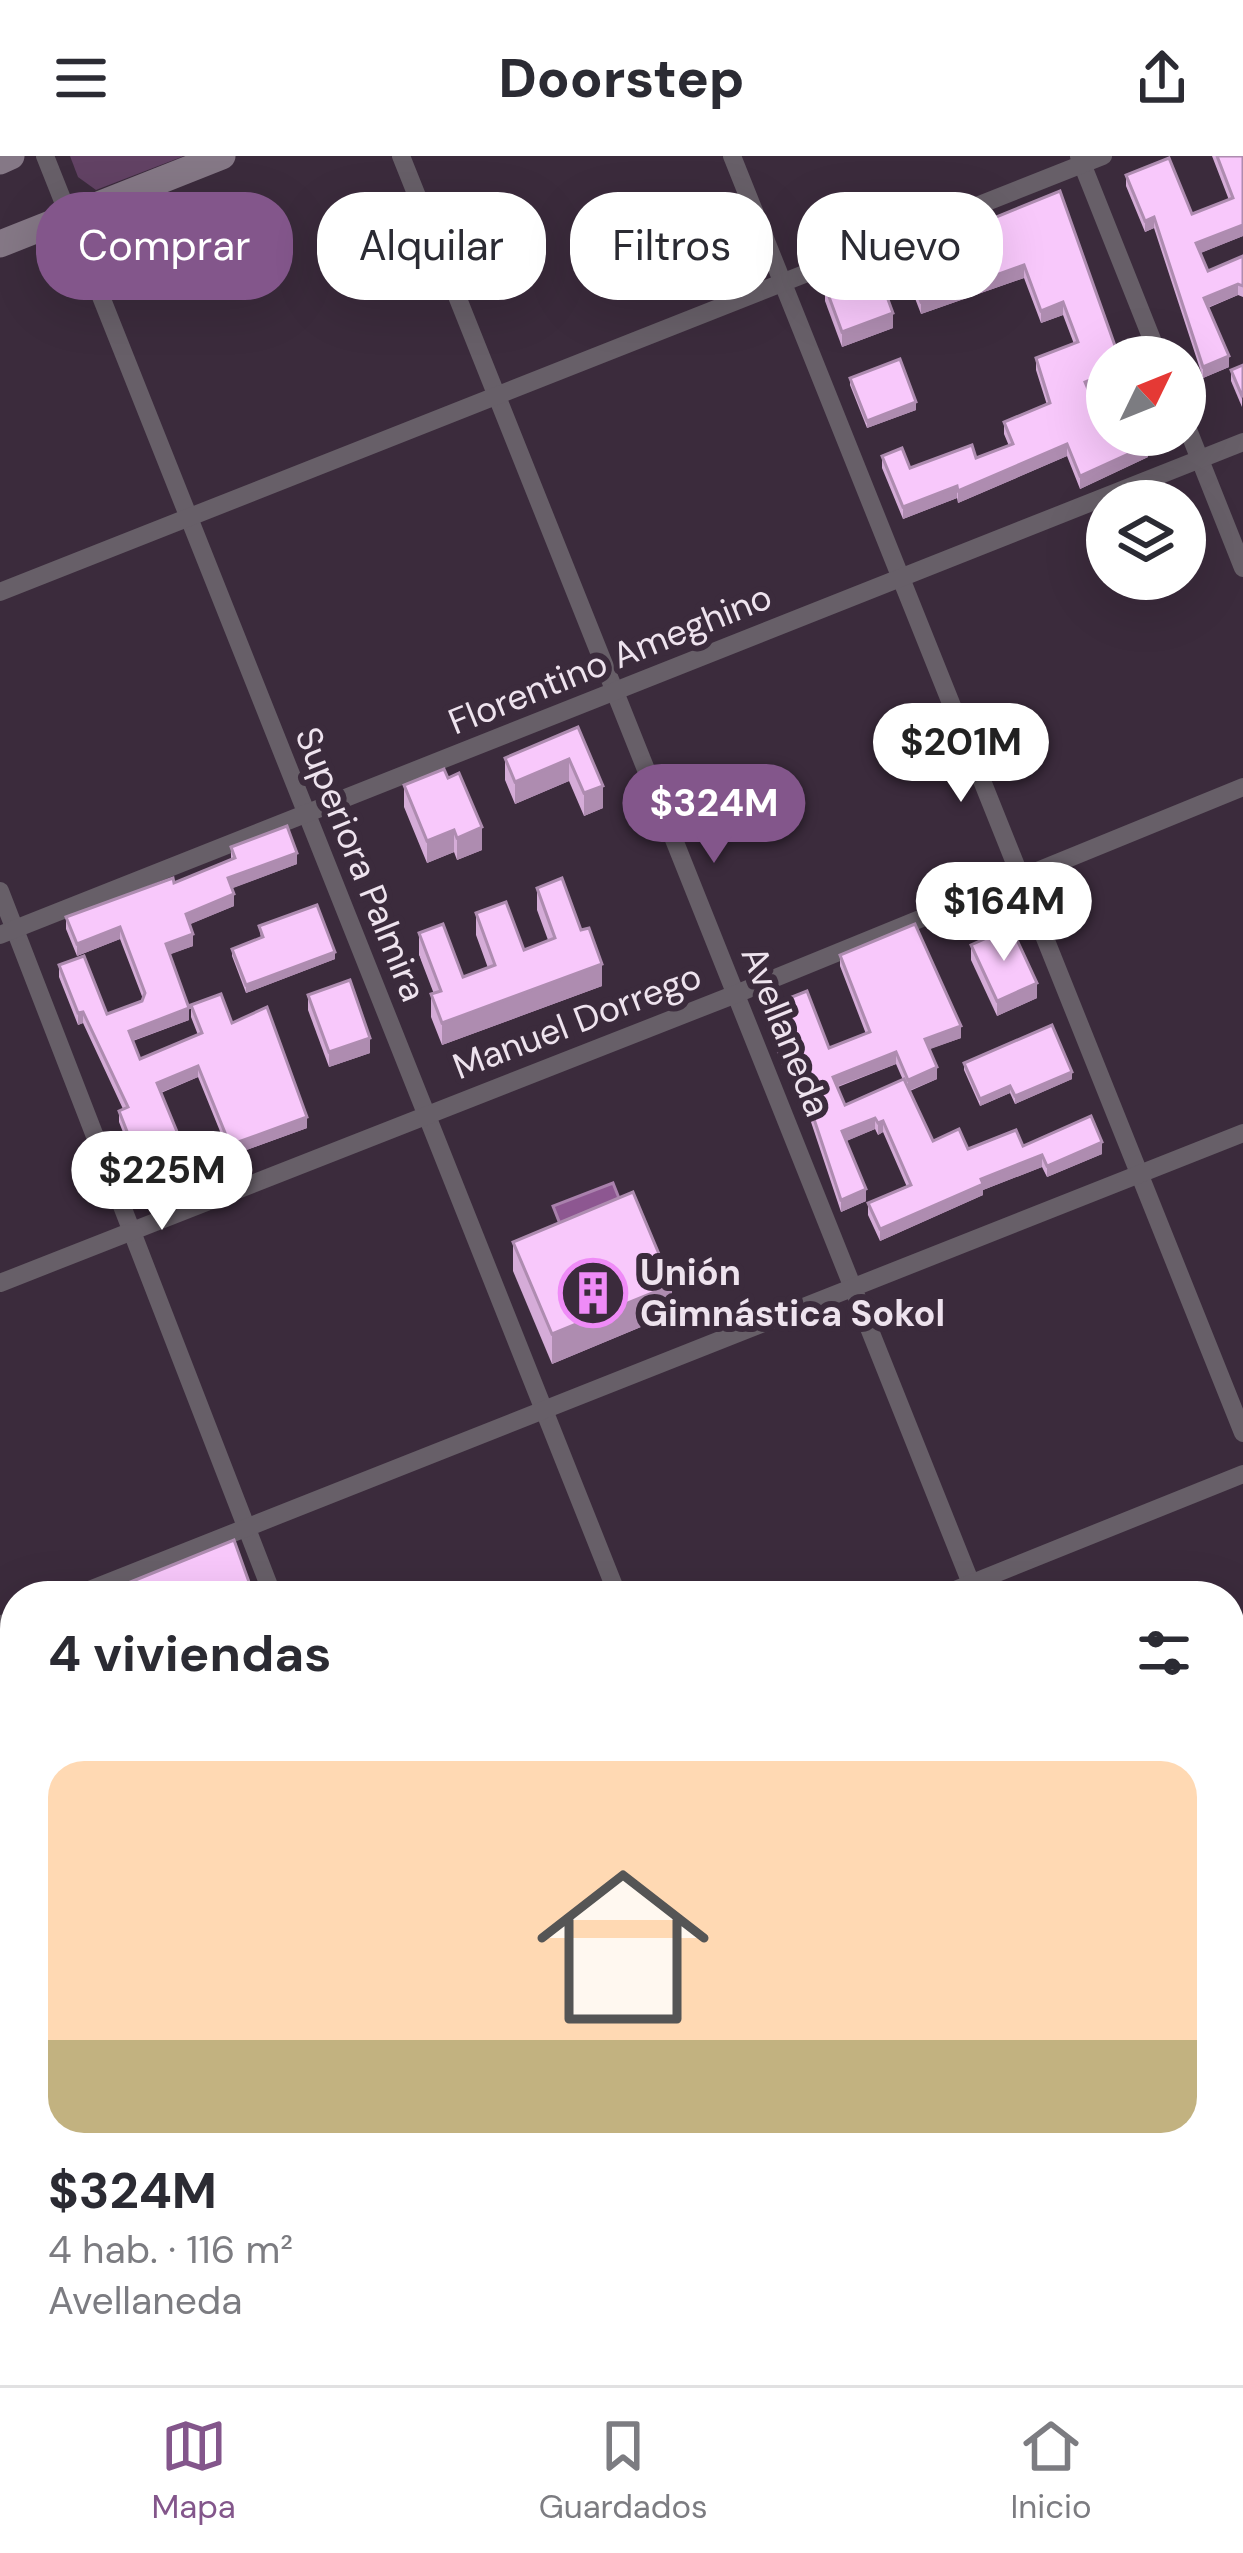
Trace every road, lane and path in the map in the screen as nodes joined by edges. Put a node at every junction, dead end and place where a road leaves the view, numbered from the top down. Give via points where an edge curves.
1 (11, 156) edge
2 (45, 156) edge
3 (222, 156) edge
4 (400, 156) edge
5 (732, 156) edge
6 (1103, 156) edge
7 (0, 160) edge
8 (1081, 160) edge
9 (59, 192) edge
10 (131, 192) edge
11 (36, 230) edge
12 (0, 244) edge
13 (782, 282) junction
14 (102, 300) edge
15 (1151, 336) edge
16 (497, 395) junction
17 (1243, 442) edge
18 (1199, 458) junction
19 (192, 516) junction
20 (1243, 568) edge
21 (899, 578) junction
22 (0, 592) edge
23 (616, 694) junction
24 (1243, 788) edge
25 (305, 817) junction
26 (1019, 877) junction
27 (0, 891) edge
28 (8, 932) edge
29 (736, 994) junction
30 (425, 1115) junction
31 (1243, 1133) edge
32 (1135, 1174) junction
33 (131, 1229) junction
34 (0, 1282) edge
35 (853, 1289) junction
36 (544, 1408) junction
37 (1243, 1432) edge
38 (1243, 1474) edge
39 (246, 1528) junction
40 (112, 1581) edge
41 (267, 1581) edge
42 (612, 1581) edge
43 (969, 1581) edge
44 (994, 1581) edge

1 - 7 main road
2 - 9 street, Superiora Palmira
3 - 10 main road
4 - 16 street, Avellaneda
5 - 13 street
6 - 8 street
8 - 13 street
8 - 15 street
11 - 12 main road
13 - 16 street
13 - 21 street
14 - 19 street, Superiora Palmira
16 - 19 street
16 - 23 street, Avellaneda
17 - 18 street, Florentino Ameghino
18 - 20 street
18 - 21 street, Florentino Ameghino
19 - 22 street
19 - 25 street, Superiora Palmira
21 - 23 street, Florentino Ameghino
21 - 26 street
23 - 25 street, Florentino Ameghino
23 - 29 street, Avellaneda
24 - 26 street, Manuel Dorrego
25 - 28 street, Florentino Ameghino
25 - 30 street, Superiora Palmira
26 - 29 street, Manuel Dorrego
26 - 32 street
27 - 28 street
28 - 33 street
29 - 30 street, Manuel Dorrego
29 - 35 street, Avellaneda
30 - 33 street, Manuel Dorrego
30 - 36 street, Superiora Palmira
31 - 32 street
32 - 35 street
32 - 37 street
33 - 34 street, Manuel Dorrego
33 - 39 street
35 - 36 street
35 - 43 street, Avellaneda
36 - 39 street
36 - 42 street, Superiora Palmira
38 - 44 street
39 - 40 street
39 - 41 street

